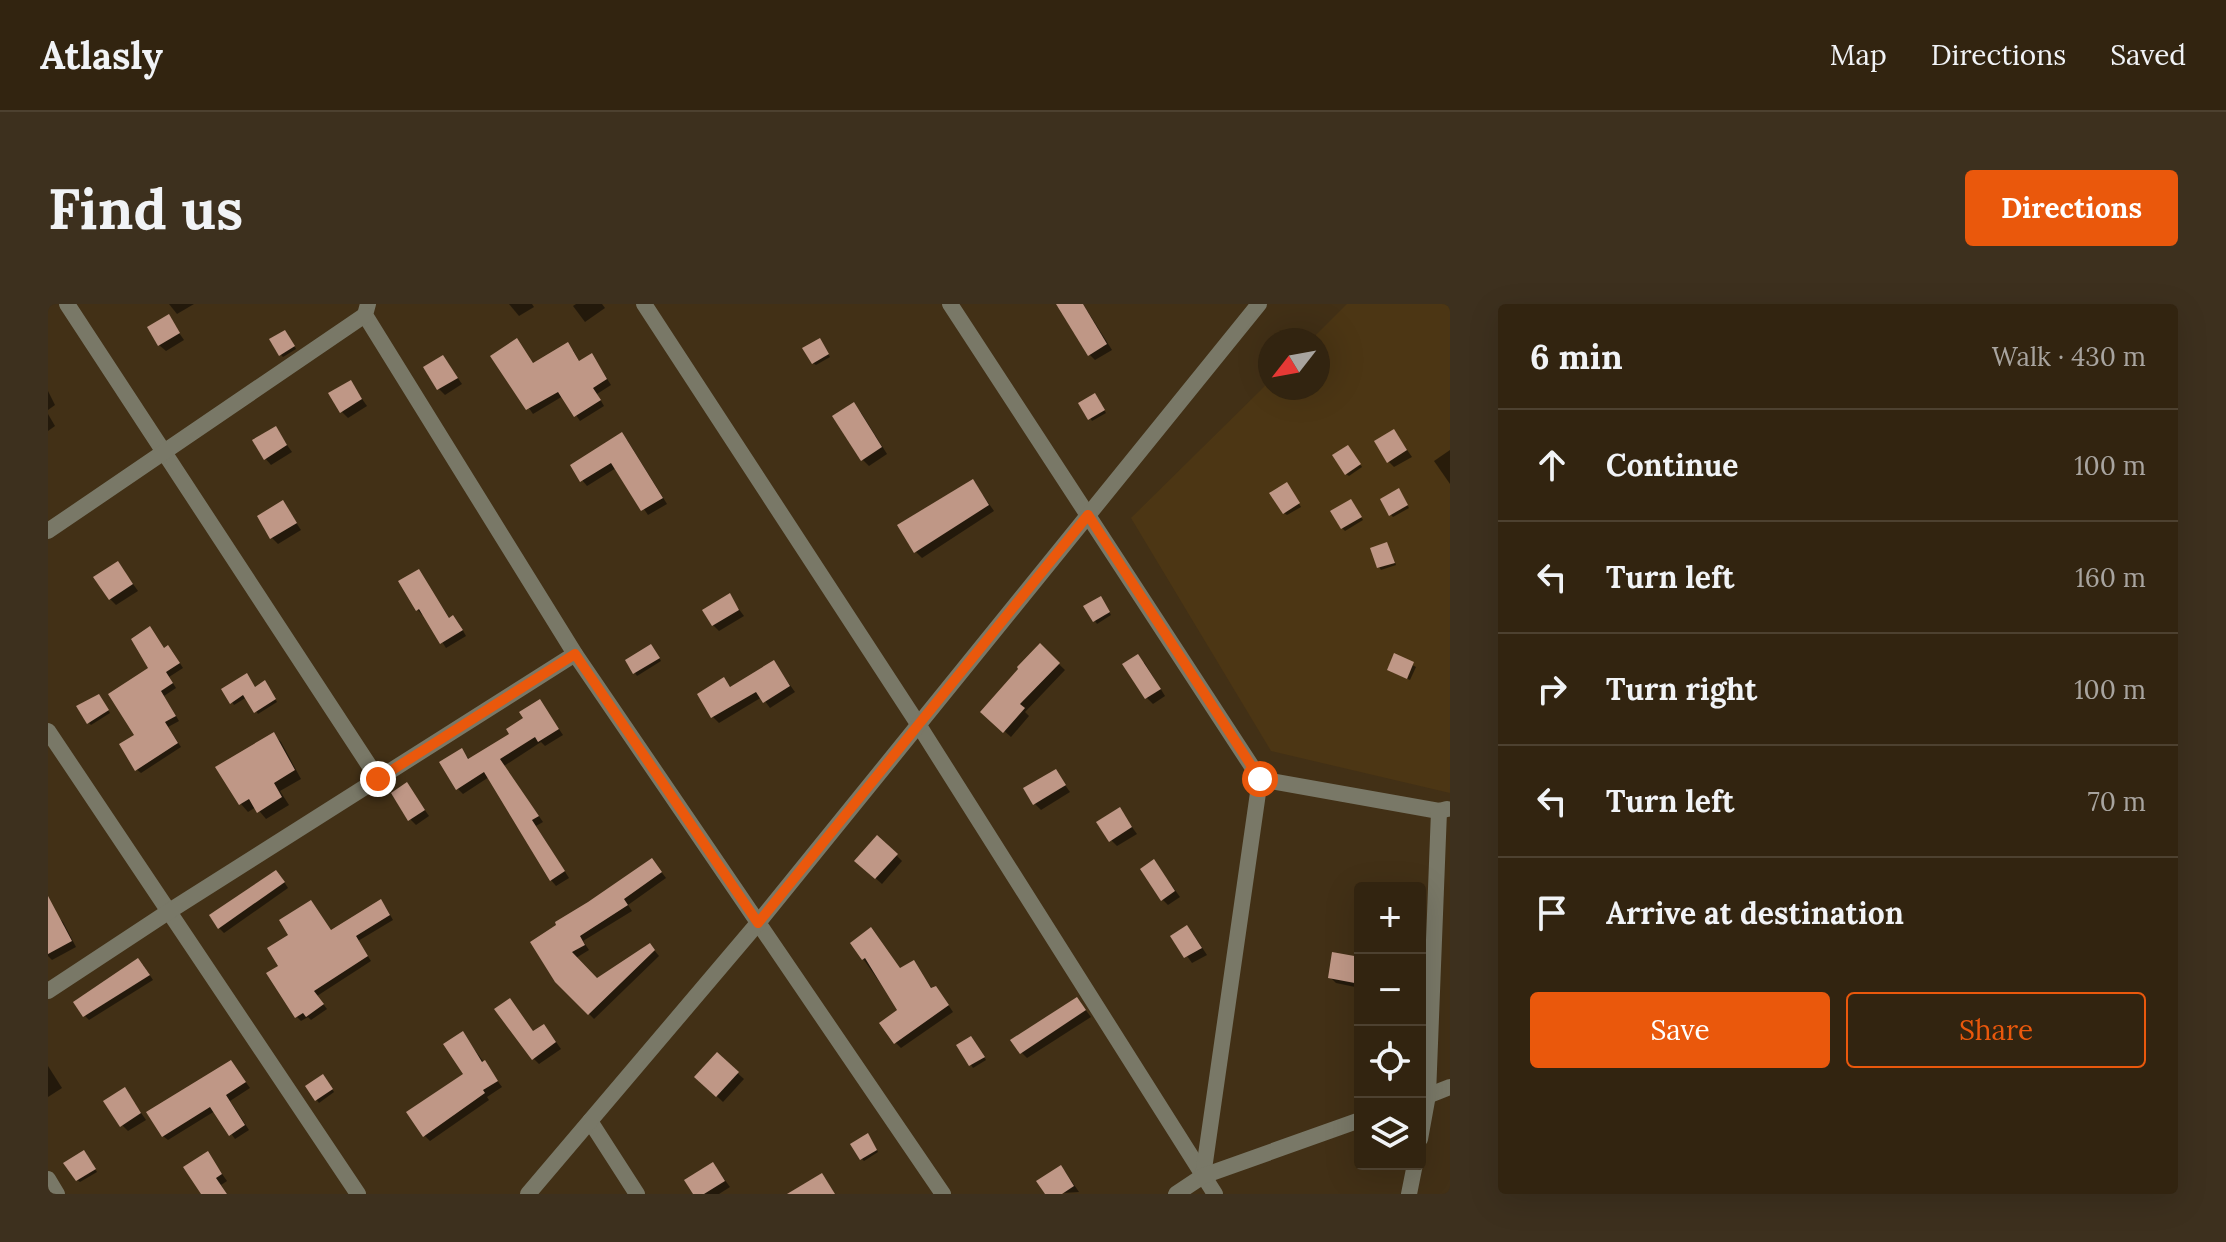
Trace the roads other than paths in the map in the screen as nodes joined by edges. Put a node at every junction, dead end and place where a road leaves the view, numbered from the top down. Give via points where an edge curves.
1 (67, 304) edge
2 (644, 304) edge
3 (950, 304) edge
4 (1259, 304) edge
5 (366, 310) edge
6 (163, 452) junction
7 (1088, 515) junction
8 (48, 531) edge
9 (575, 654) junction
10 (918, 724) junction
11 (48, 731) edge
12 (378, 779) junction
13 (1260, 779) junction
14 (1445, 810) edge
15 (168, 912) junction
16 (758, 923) junction
17 (48, 991) edge
18 (1426, 1070) edge
19 (1450, 1087) edge
20 (1426, 1096) edge
21 (590, 1121) junction
22 (1354, 1122) edge
23 (1414, 1170) edge
24 (1203, 1176) junction
25 (48, 1179) edge
26 (57, 1194) edge
27 (358, 1194) edge
28 (528, 1194) edge
29 (637, 1194) edge
30 (943, 1194) edge
31 (1176, 1194) edge
32 (1215, 1194) edge
33 (1409, 1194) edge

1 - 6 street
2 - 10 street
3 - 7 street
4 - 7 street
5 - 6 street
5 - 9 street
6 - 8 street
6 - 12 street
7 - 10 street
7 - 13 street
9 - 12 street
9 - 16 street
10 - 16 street
10 - 24 street
11 - 15 street
12 - 15 street
13 - 14 street
13 - 24 street
14 - 18 street
15 - 17 street
15 - 27 street
16 - 21 street
16 - 30 street
19 - 20 street
21 - 28 street
21 - 29 street
22 - 24 street
23 - 33 street
24 - 31 street
24 - 32 street
25 - 26 street

